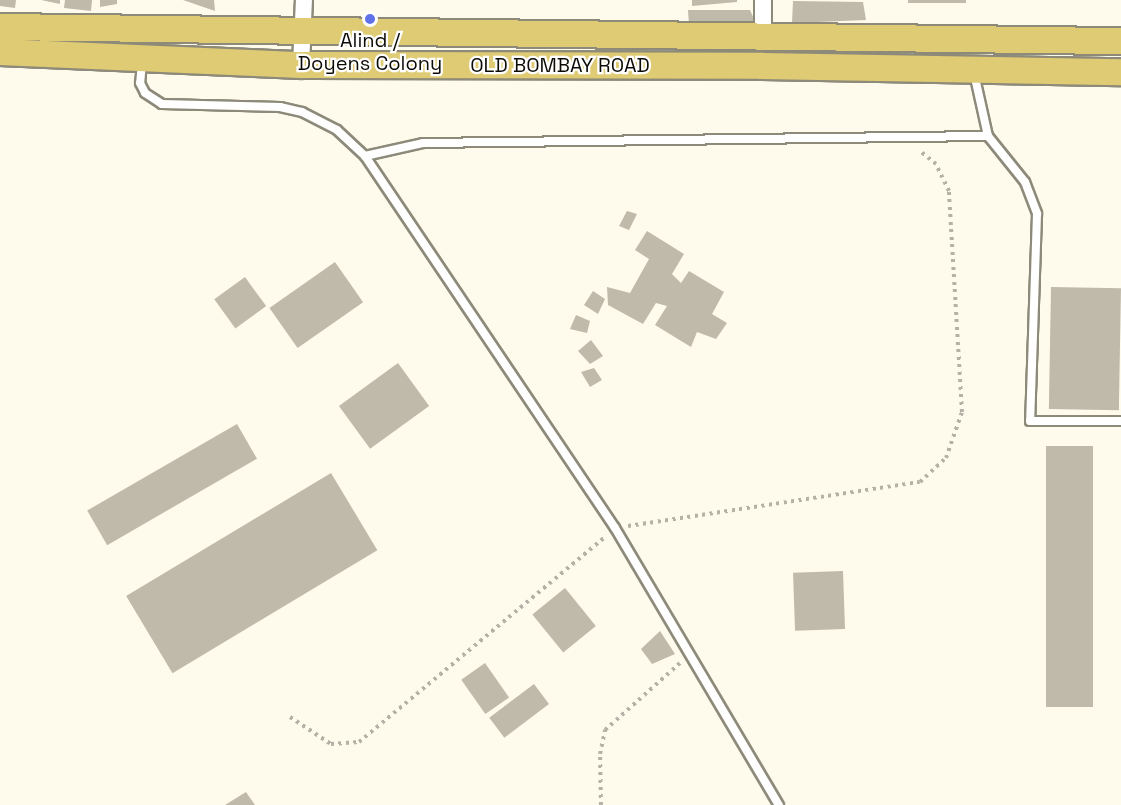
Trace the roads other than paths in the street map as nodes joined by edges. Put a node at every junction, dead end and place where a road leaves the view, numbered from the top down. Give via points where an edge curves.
1 (304, 0) edge
2 (763, 0) edge
3 (0, 27) edge
4 (302, 33) junction
5 (763, 39) junction
6 (1121, 41) edge
7 (0, 52) edge
8 (143, 59) junction
9 (301, 64) junction
10 (973, 70) junction
11 (1121, 72) edge
12 (988, 136) junction
13 (364, 156) junction
14 (1121, 421) edge
15 (779, 805) edge

1 - 4 street
2 - 5 street
3 - 4 main road, OLD BOMBAY ROAD
4 - 5 main road, OLD BOMBAY ROAD
4 - 9 street
5 - 6 main road, OLD BOMBAY ROAD
7 - 8 main road, OLD BOMBAY ROAD
8 - 9 main road, OLD BOMBAY ROAD
8 - 13 lane via 140,83 145,93 162,104 280,107 337,130
9 - 10 main road, OLD BOMBAY ROAD
10 - 11 main road, OLD BOMBAY ROAD
10 - 12 lane
12 - 13 lane via 423,143
12 - 14 lane via 1025,182 1037,214 1030,421
13 - 15 lane via 615,528

